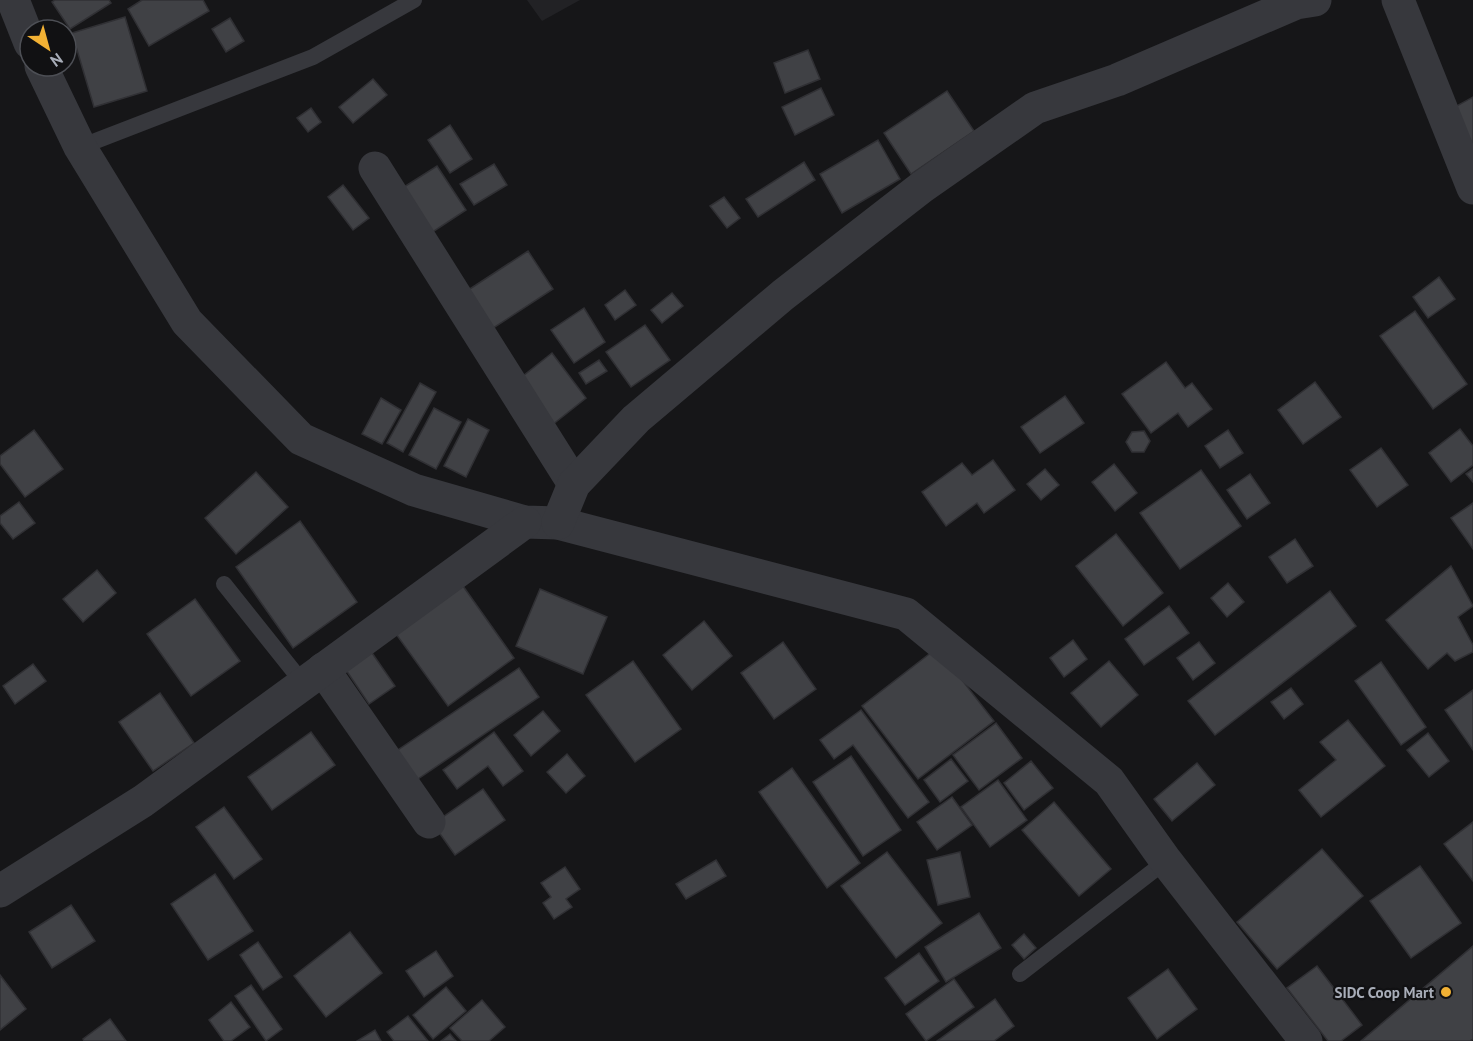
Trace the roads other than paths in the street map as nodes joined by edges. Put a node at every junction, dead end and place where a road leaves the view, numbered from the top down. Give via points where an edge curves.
1 (14, 0) edge
2 (414, 0) edge
3 (1315, 0) edge
4 (1398, 0) edge
5 (21, 18) edge
6 (46, 78) edge
7 (80, 147) junction
8 (375, 168) dead end
9 (1473, 188) edge
10 (574, 484) junction
11 (525, 522) junction
12 (558, 523) junction
13 (224, 584) dead end
14 (313, 676) junction
15 (429, 822) dead end
16 (1166, 861) junction
17 (0, 891) edge
18 (1020, 974) dead end
19 (1306, 1041) edge

1 - 5 street
2 - 7 lane via 313,57
3 - 10 street via 1296,3 1118,80 1035,108 922,187 783,295 636,419
4 - 9 street
6 - 7 street
7 - 11 street via 187,322 301,439 414,490
8 - 10 street
10 - 12 street
11 - 12 street
11 - 14 street
12 - 16 street via 906,614 1109,782
13 - 14 lane
14 - 15 street
14 - 17 street via 143,801
16 - 18 lane
16 - 19 street

